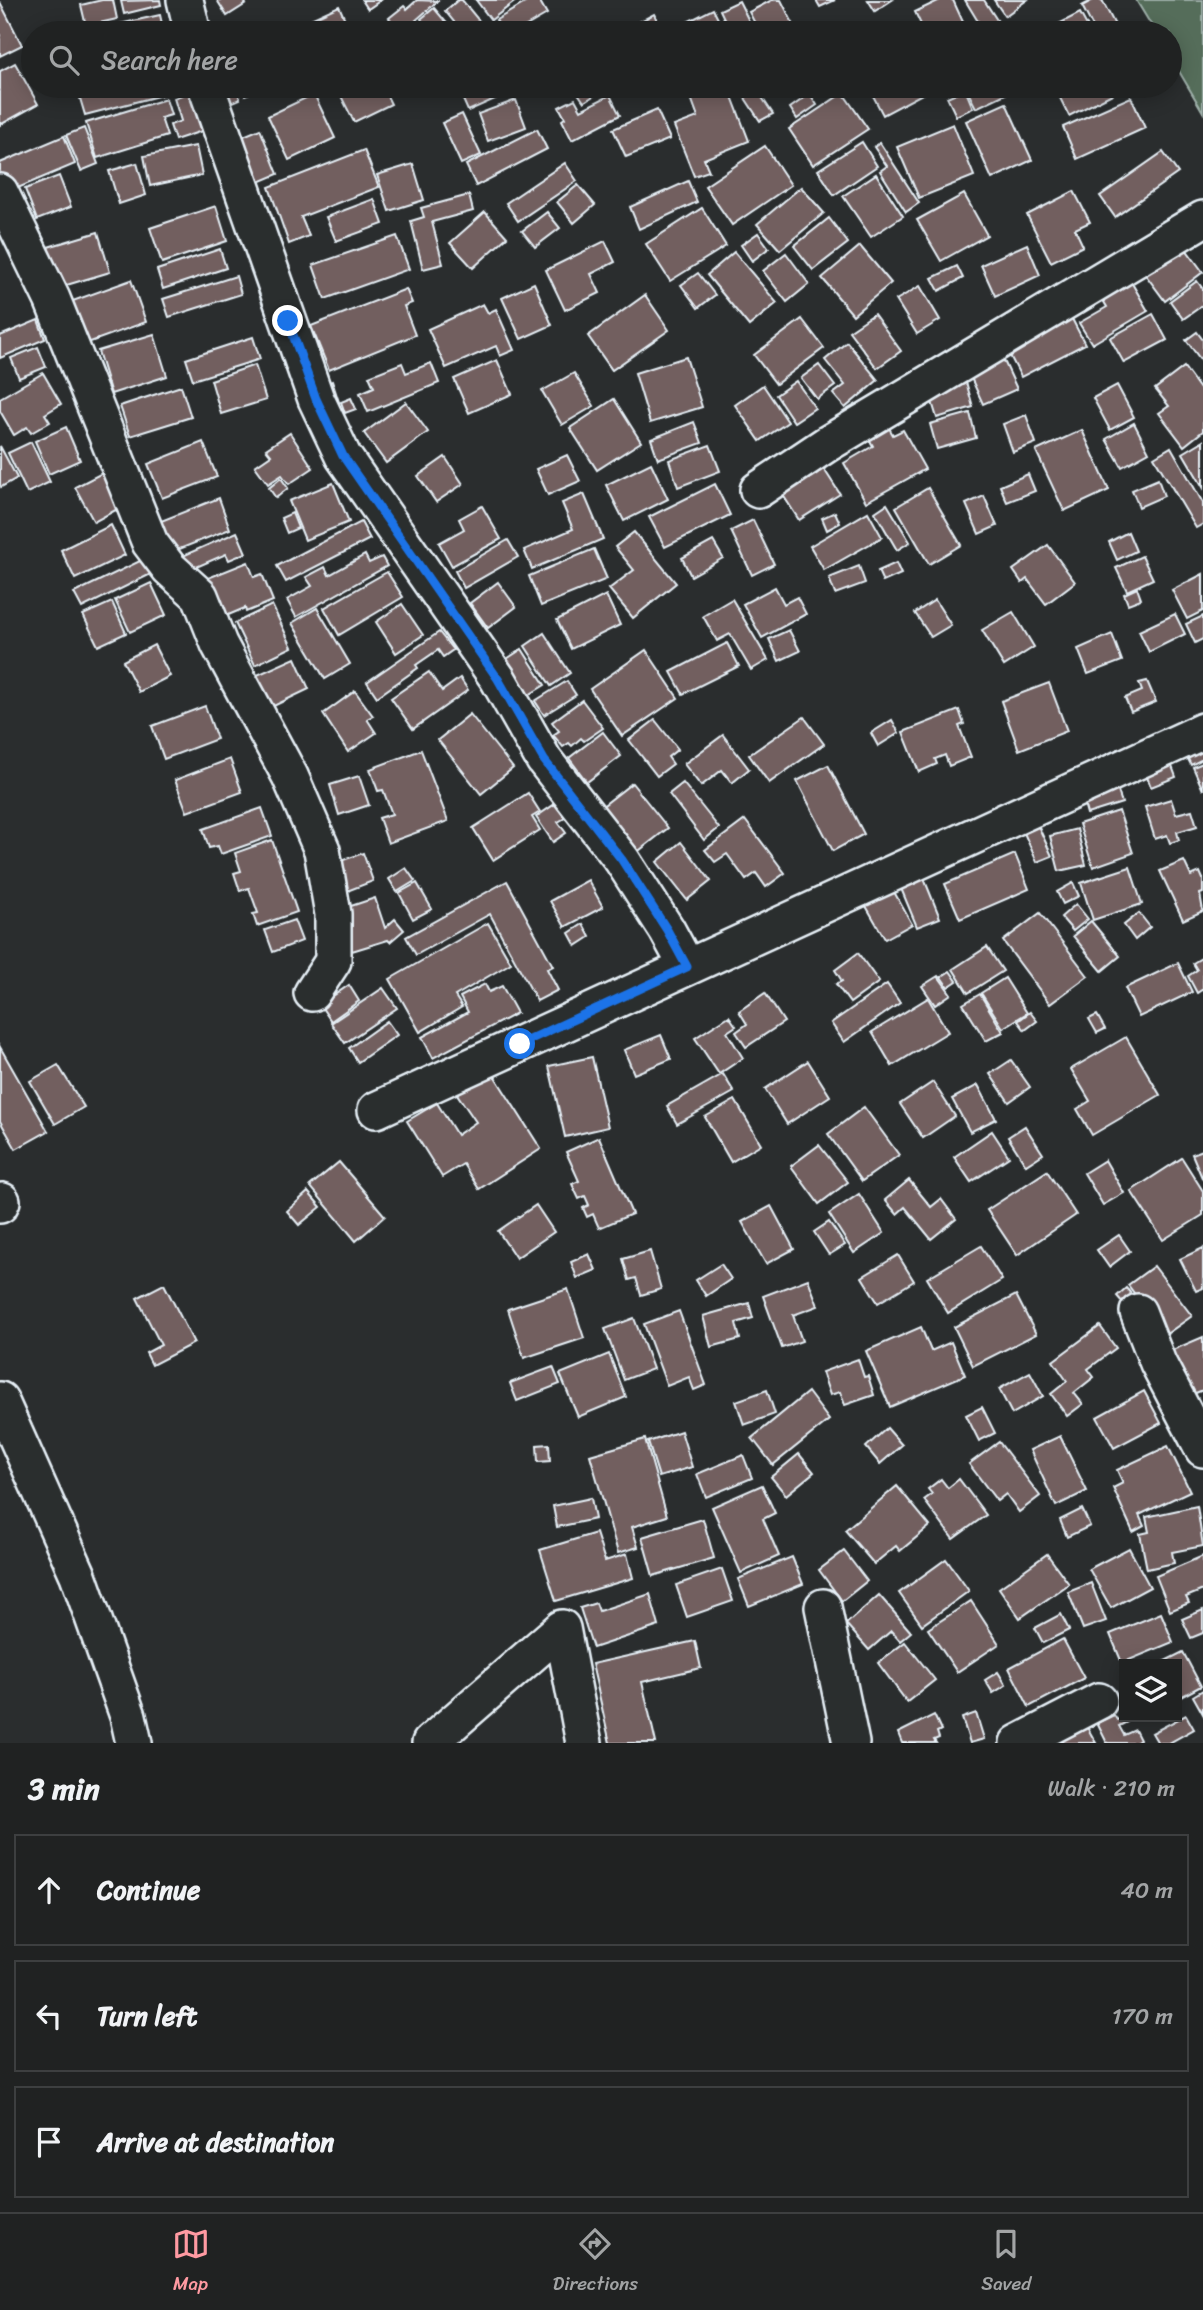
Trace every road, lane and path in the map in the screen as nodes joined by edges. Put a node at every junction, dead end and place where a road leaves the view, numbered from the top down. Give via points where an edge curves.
1 (185, 0) edge
2 (190, 21) edge
3 (210, 98) edge
4 (0, 192) edge
5 (1203, 219) edge
6 (758, 490) dead end
7 (1203, 731) edge
8 (687, 967) junction
9 (312, 993) dead end
10 (376, 1110) dead end
11 (1138, 1312) dead end
12 (3, 1415) edge
13 (1203, 1449) edge
14 (823, 1607) dead end
15 (1099, 1701) dead end
16 (134, 1743) edge
17 (430, 1743) edge
18 (584, 1743) edge
19 (851, 1743) edge
20 (1018, 1743) edge

1 - 2 street
3 - 8 street via 316,399 343,456 498,679 544,760 622,860
4 - 9 street via 52,299 150,543 200,596 219,644 290,776 322,850 333,914 333,961
5 - 6 street
7 - 8 street
8 - 10 street
11 - 13 street via 1158,1363
12 - 16 street via 78,1575
14 - 19 street
15 - 20 street
17 - 18 street via 562,1628

